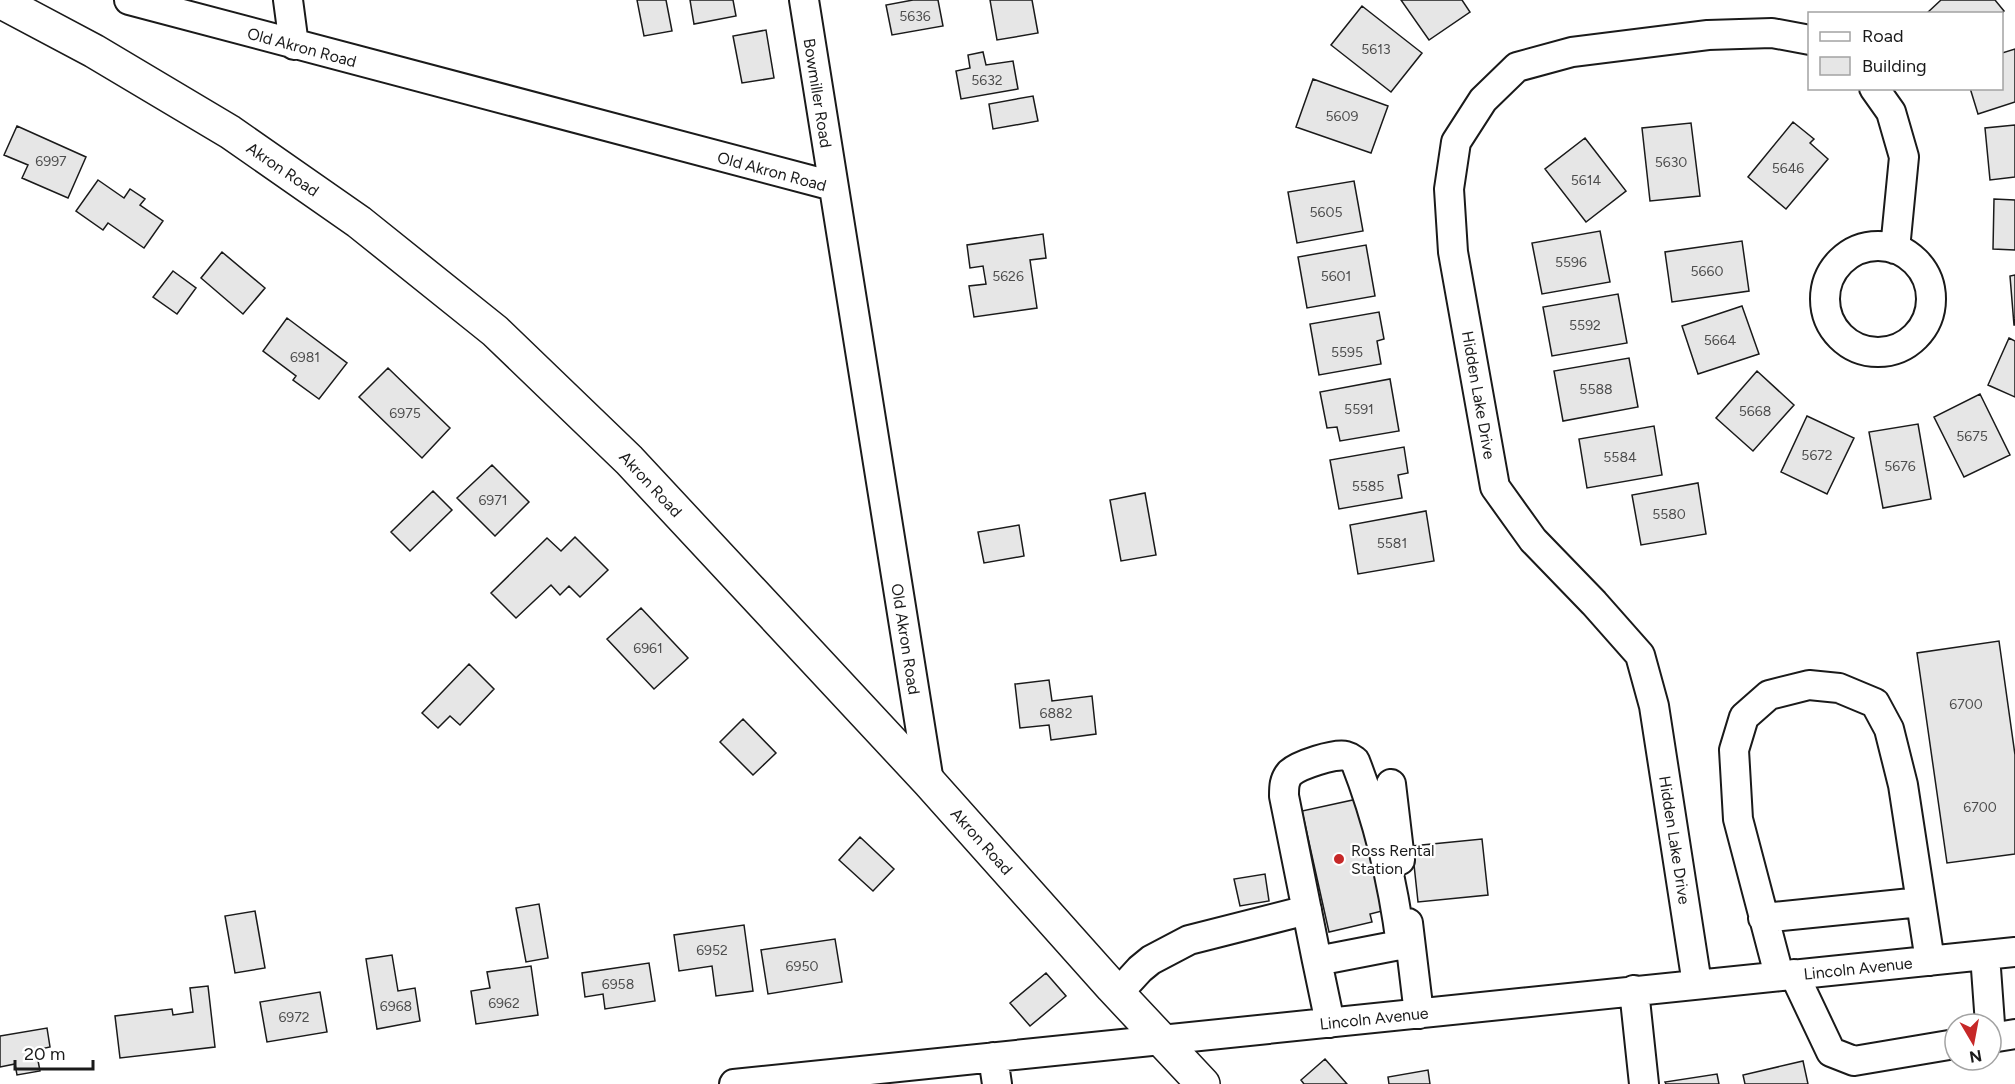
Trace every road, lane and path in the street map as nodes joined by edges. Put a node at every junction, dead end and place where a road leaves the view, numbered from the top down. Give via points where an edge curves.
1 (129, 0) edge
2 (288, 0) edge
3 (804, 0) edge
4 (0, 1) edge
5 (1808, 40) edge
6 (294, 45) junction
7 (1875, 90) edge
8 (833, 186) junction
9 (1895, 249) dead end
10 (929, 782) junction
11 (1391, 784) dead end
12 (1921, 902) junction
13 (1307, 910) junction
14 (1763, 918) junction
15 (1406, 944) junction
16 (2015, 952) edge
17 (1985, 955) junction
18 (1317, 961) junction
19 (1930, 961) junction
20 (1787, 975) junction
21 (1697, 984) junction
22 (1634, 990) junction
23 (1118, 993) junction
24 (1989, 1012) edge
25 (1419, 1014) junction
26 (1330, 1023) junction
27 (1162, 1039) junction
28 (1943, 1046) edge
29 (995, 1070) edge
30 (859, 1077) edge
31 (734, 1084) edge
32 (1203, 1084) edge
33 (1644, 1084) edge

1 - 6 street, Old Akron Road
2 - 6 street
3 - 8 street, Bowmiller Road
4 - 10 main road, Akron Road via 230,132 359,222 495,331 628,460
5 - 21 street, Hidden Lake Drive via 1772,33 1708,35 1572,52 1517,67 1483,100 1456,142 1449,189 1453,252 1495,487 1533,540 1640,655 1654,706
6 - 8 street, Old Akron Road
7 - 9 street via 1891,112 1904,157
8 - 10 street, Old Akron Road
10 - 23 main road, Akron Road
11 - 15 street
12 - 14 street
12 - 14 street via 1903,785 1889,729 1875,703 1839,688 1809,685 1769,695 1744,717 1734,750 1738,819
12 - 19 street
13 - 15 street via 1284,784 1291,773 1308,764 1346,756 1355,761 1371,806
13 - 18 street
13 - 23 street via 1189,940 1151,960
14 - 20 street
15 - 18 street
15 - 25 street
16 - 17 street, Lincoln Avenue
17 - 19 street, Lincoln Avenue
17 - 24 street
18 - 26 street
19 - 20 street, Lincoln Avenue
20 - 21 street, Lincoln Avenue
20 - 28 street via 1831,1052 1854,1061
21 - 22 street, Lincoln Avenue
22 - 25 street, Lincoln Avenue
22 - 33 street
23 - 27 main road, Akron Road
25 - 26 street, Lincoln Avenue
26 - 27 street, Lincoln Avenue
27 - 29 street, Lincoln Avenue
27 - 32 main road, Akron Road
29 - 30 street, Lincoln Avenue
30 - 31 street, Lincoln Avenue

